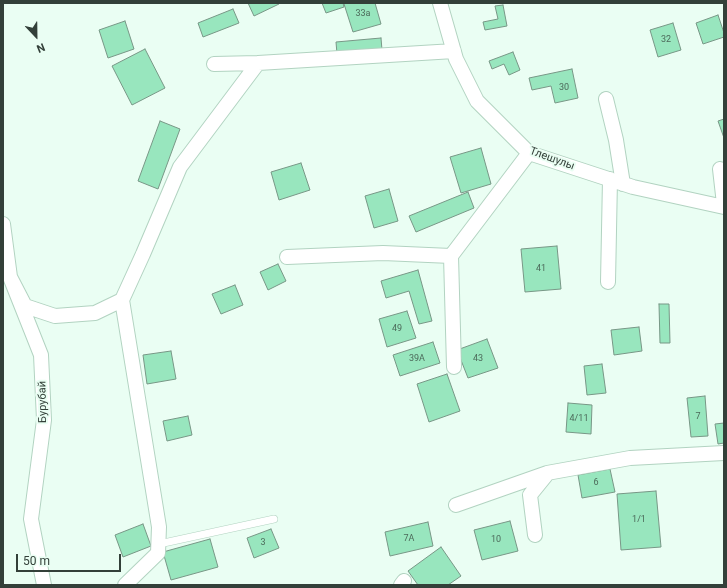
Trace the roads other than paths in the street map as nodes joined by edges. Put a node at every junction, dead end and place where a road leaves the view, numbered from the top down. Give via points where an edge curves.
1 (440, 3) edge
2 (454, 51) junction
3 (258, 63) junction
4 (214, 64) dead end
5 (606, 99) dead end
6 (529, 153) junction
7 (720, 169) dead end
8 (610, 179) junction
9 (623, 184) junction
10 (724, 204) edge
11 (724, 207) edge
12 (3, 224) edge
13 (451, 256) junction
14 (287, 257) dead end
15 (10, 277) junction
16 (608, 282) dead end
17 (122, 300) junction
18 (454, 367) dead end
19 (724, 453) edge
20 (547, 473) junction
21 (456, 505) dead end
22 (274, 519) dead end
23 (535, 535) dead end
24 (159, 544) junction
25 (44, 585) edge
26 (125, 585) edge

1 - 2 street, Тлешулы
2 - 3 street
2 - 6 street, Тлешулы via 477,101
3 - 4 street
3 - 17 street via 180,167
5 - 9 street
6 - 8 street, Тлешулы
6 - 13 street
7 - 10 street
8 - 9 street, Тлешулы
8 - 16 street
9 - 11 street, Тлешулы
12 - 15 street, Бурубай
13 - 14 street via 383,253
13 - 18 street
15 - 17 street via 25,306 54,316 95,313
15 - 25 street, Бурубай via 41,355 44,420 31,519
17 - 24 street via 160,527
19 - 20 street via 630,458
20 - 21 street
20 - 23 street via 530,495
22 - 24 lane
24 - 26 street via 158,553

